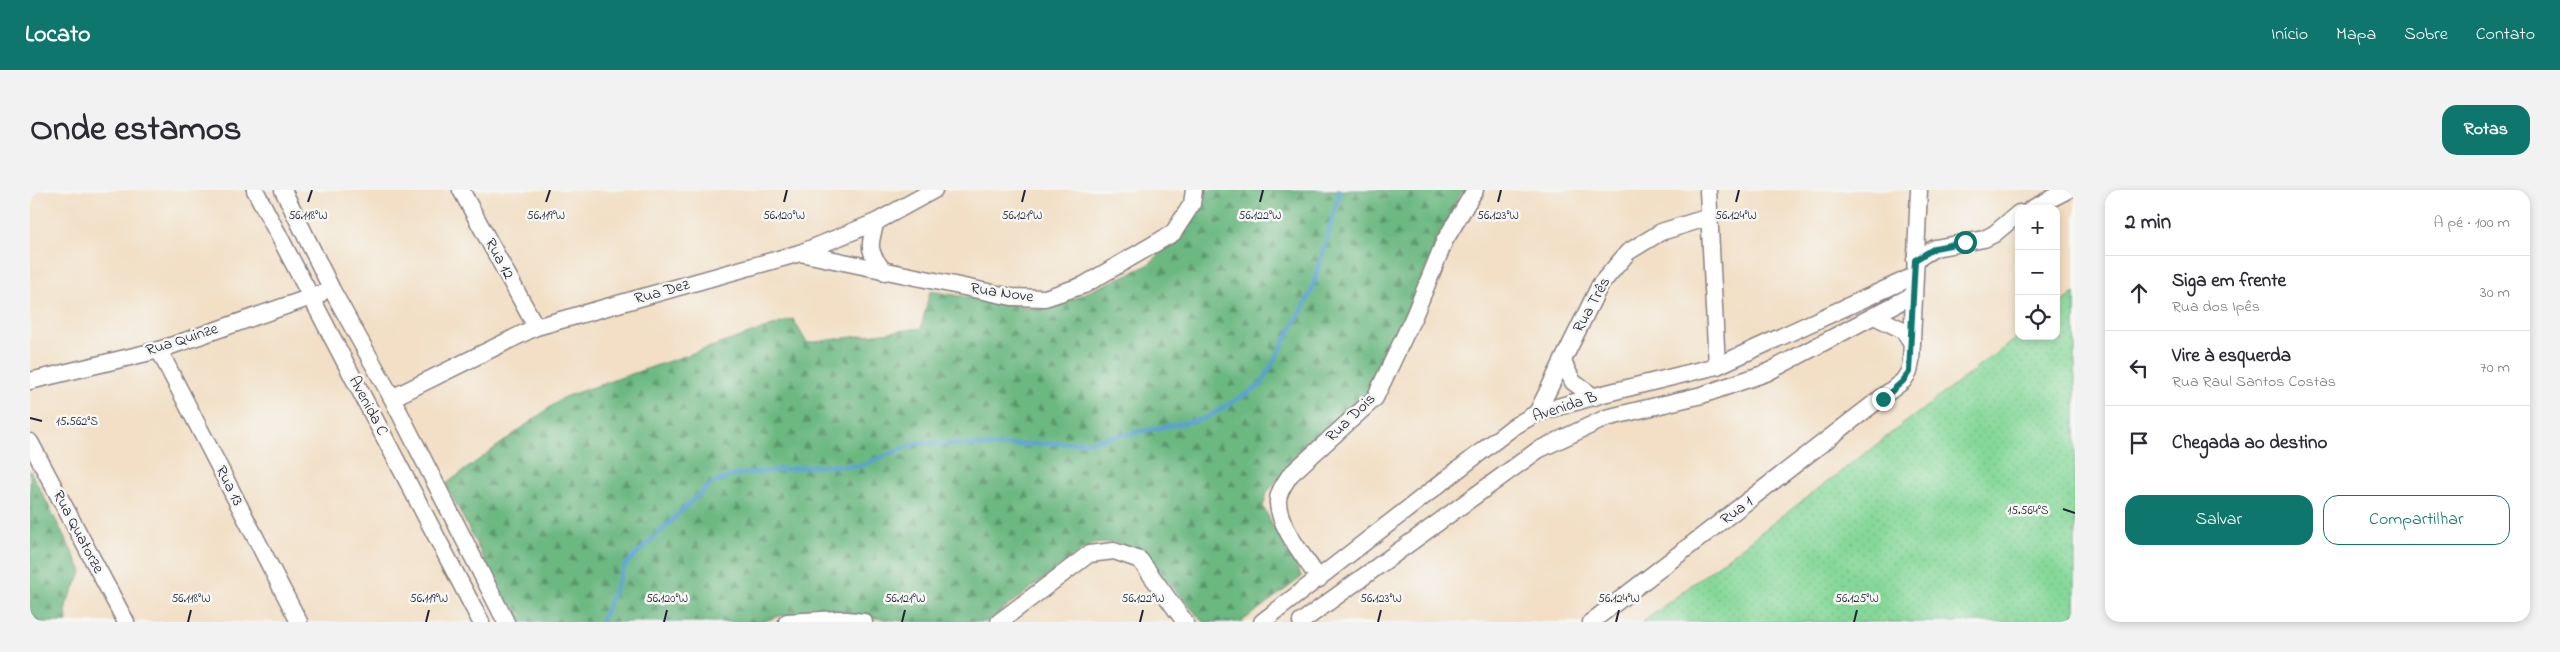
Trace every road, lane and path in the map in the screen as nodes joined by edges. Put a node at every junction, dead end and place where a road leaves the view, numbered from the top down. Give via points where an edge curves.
1 (255, 190) edge
2 (283, 190) edge
3 (461, 190) edge
4 (934, 190) edge
5 (1194, 190) edge
6 (1475, 190) edge
7 (1708, 190) edge
8 (1919, 190) edge
9 (2068, 190) edge
10 (2039, 205) edge
11 (2015, 216) edge
12 (1710, 217) junction
13 (876, 222) junction
14 (800, 253) junction
15 (1915, 268) junction
16 (885, 272) junction
17 (332, 290) junction
18 (1913, 294) junction
19 (311, 297) junction
20 (1874, 316) junction
21 (536, 327) junction
22 (1912, 343) junction
23 (159, 350) junction
24 (1563, 362) junction
25 (1717, 366) junction
26 (30, 381) edge
27 (1594, 397) junction
28 (392, 398) junction
29 (1537, 413) junction
30 (30, 442) edge
31 (1319, 579) junction
32 (1281, 608) junction
33 (499, 619) edge
34 (126, 622) edge
35 (299, 622) edge
36 (481, 622) edge
37 (787, 622) edge
38 (864, 622) edge
39 (1000, 622) edge
40 (1185, 622) edge
41 (1262, 622) edge
42 (1291, 622) edge
43 (1301, 622) edge
44 (1591, 622) edge

1 - 19 street, Avenida C
2 - 17 street, Avenida C
3 - 21 street, Rua 12
4 - 13 street, Rua Dez
5 - 16 street, Rua Nove via 1192,204 1173,233 1084,285 1045,298 1012,297
6 - 31 street, Rua Dois via 1445,240 1375,398 1290,475 1282,488 1277,502 1282,520
7 - 12 street
8 - 15 street, Rua 1
9 - 10 street
11 - 15 street, Avenida B via 1984,239 1935,248
12 - 24 street, Rua Três via 1661,232 1628,252 1600,285
12 - 25 street
13 - 14 street, Rua Dez
13 - 16 street via 870,248 874,260
14 - 16 street, Rua Nove
14 - 21 street, Rua Dez
15 - 18 street, Rua 1
15 - 25 street, Avenida B
17 - 19 street, Rua Quinze
17 - 28 street, Avenida C
18 - 20 street, Avenida B
18 - 22 street, Rua 1
19 - 23 street, Rua Quinze
19 - 36 street, Avenida C
20 - 22 street via 1903,330
20 - 43 street, Avenida B via 1766,373 1702,395 1606,418 1538,450
21 - 28 street, Rua Dez
22 - 44 street, Rua 1 via 1909,372 1883,399
23 - 26 street, Rua Quinze
23 - 35 street, Rua 13
24 - 27 street via 1573,382
24 - 29 street, Rua Três
25 - 27 street, Avenida B
27 - 29 street, Avenida B
28 - 33 street, Avenida C
29 - 31 street, Avenida B via 1513,428
30 - 34 street, Rua Quatorze
31 - 32 street, Avenida B
32 - 41 street, Avenida B
32 - 42 street
37 - 38 street via 838,619
39 - 40 street via 1089,554 1114,551 1140,560

